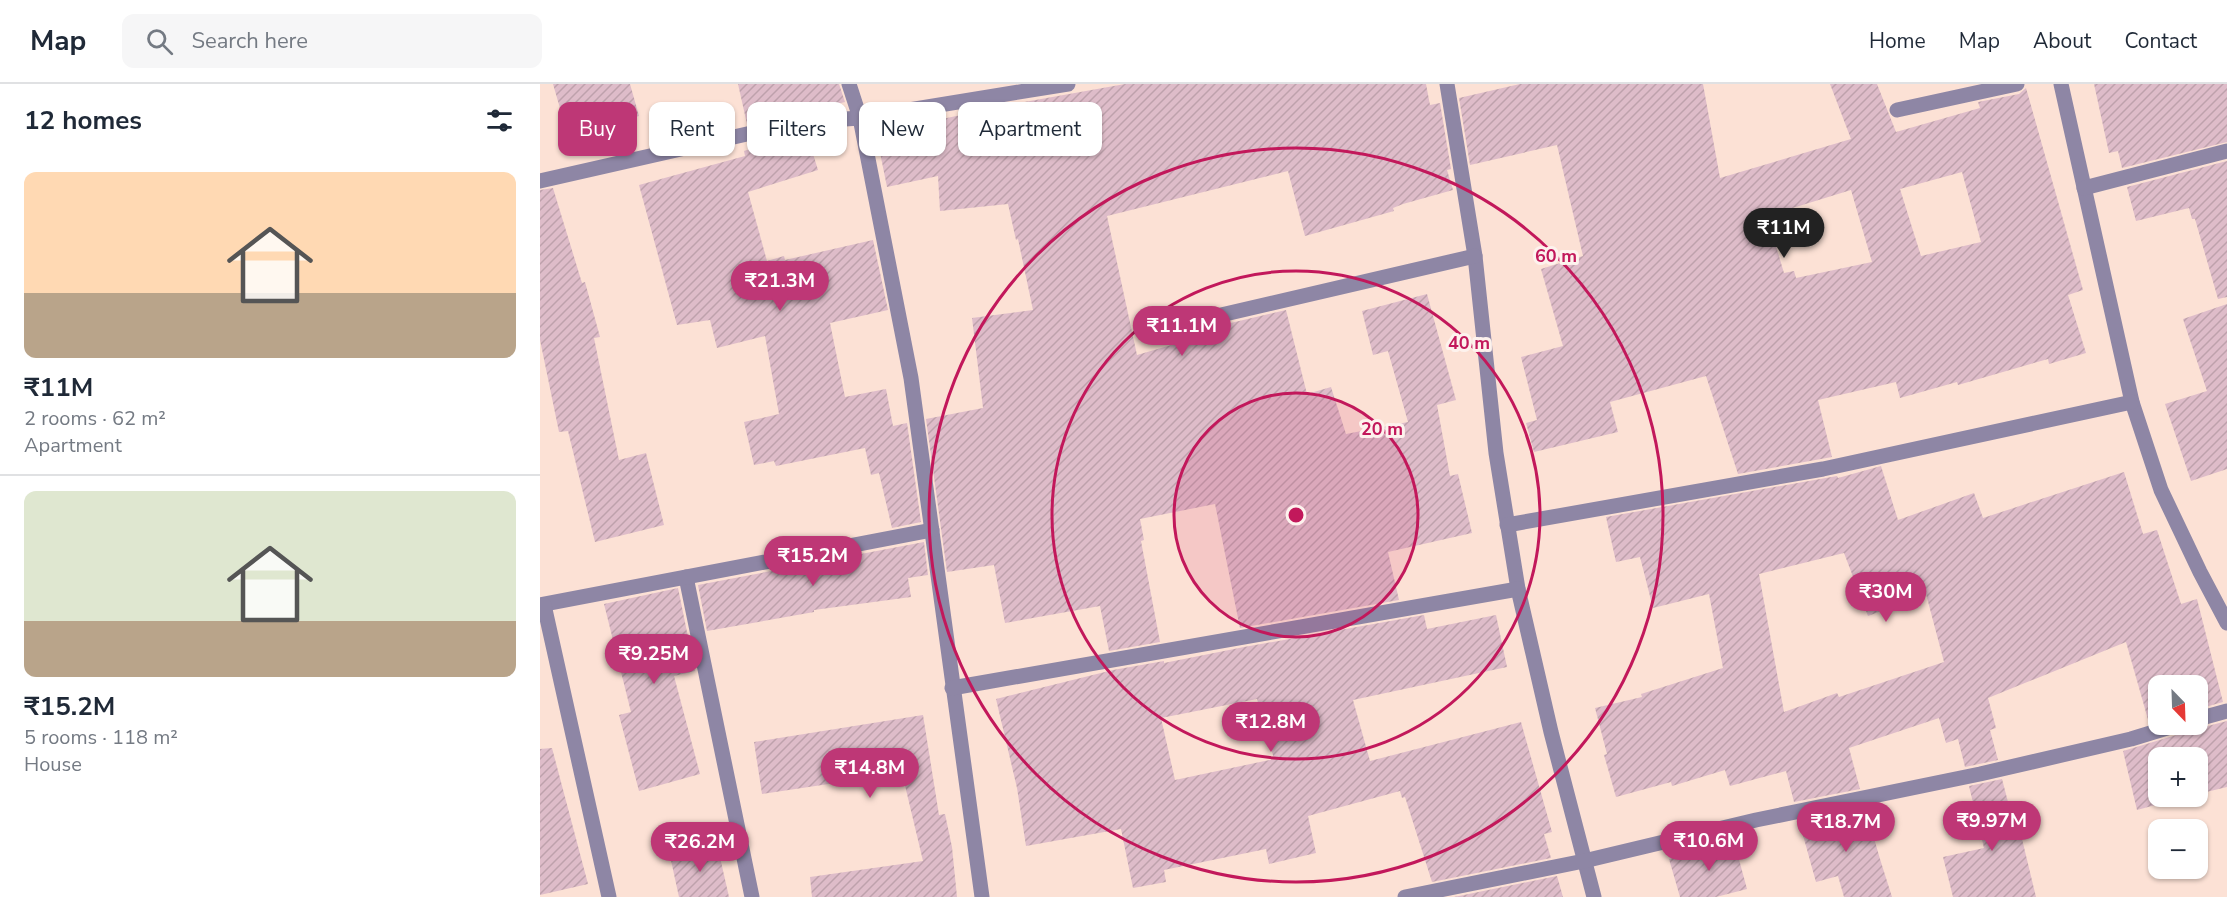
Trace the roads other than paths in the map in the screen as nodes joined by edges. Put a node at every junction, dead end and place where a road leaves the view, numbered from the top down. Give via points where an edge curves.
1 (849, 84) edge
2 (1068, 84) edge
3 (1447, 84) edge
4 (2017, 84) edge
5 (2061, 84) edge
6 (946, 104) edge
7 (1897, 111) dead end
8 (859, 115) edge
9 (859, 118) edge
10 (2227, 151) edge
11 (867, 156) edge
12 (540, 181) edge
13 (2084, 188) junction
14 (1475, 256) junction
15 (1152, 331) dead end
16 (2132, 402) junction
17 (1507, 525) junction
18 (932, 530) junction
19 (686, 577) junction
20 (1518, 589) junction
21 (542, 605) edge
22 (2227, 623) edge
23 (952, 688) junction
24 (2227, 711) edge
25 (2208, 716) edge
26 (2148, 734) edge
27 (1584, 861) junction
28 (609, 897) edge
29 (752, 897) edge
30 (982, 897) edge
31 (1405, 897) edge
32 (1594, 897) edge

1 - 8 street
2 - 6 street
3 - 14 street
4 - 7 street
5 - 13 street
9 - 12 street via 801,122
10 - 13 street
11 - 18 street via 911,378
13 - 16 street
14 - 15 street
14 - 17 street
16 - 17 street via 1823,469
16 - 22 street via 2161,490
17 - 20 street
18 - 19 street
18 - 23 street
19 - 21 street
19 - 29 street
20 - 23 street
20 - 27 street
21 - 28 street
23 - 30 street
24 - 25 street
26 - 27 street via 1756,819
27 - 31 street
27 - 32 street

